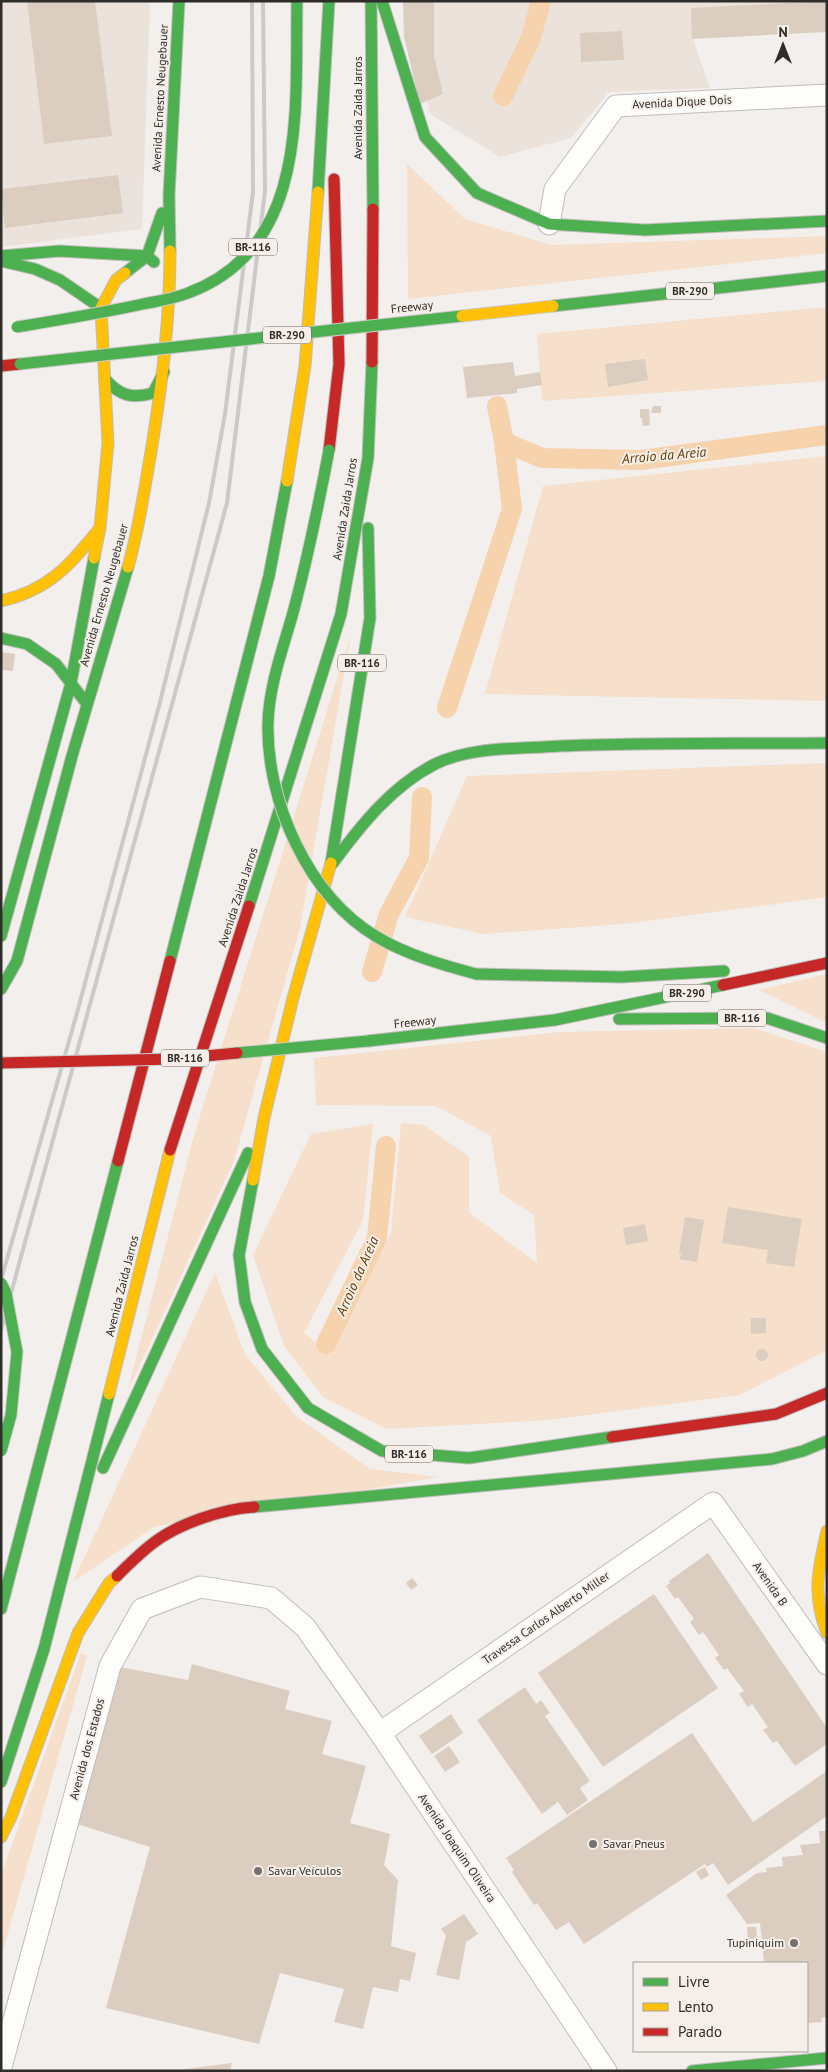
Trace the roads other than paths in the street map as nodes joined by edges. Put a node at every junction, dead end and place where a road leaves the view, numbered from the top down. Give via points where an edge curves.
1 (179, 1) edge
2 (297, 1) edge
3 (371, 1) edge
4 (382, 1) edge
5 (329, 3) edge
6 (827, 95) edge
7 (333, 141) dead end
8 (334, 170) dead end
9 (168, 195) junction
10 (827, 221) edge
11 (549, 224) junction
12 (1, 256) edge
13 (147, 256) junction
14 (1, 261) edge
15 (827, 276) edge
16 (170, 280) junction
17 (101, 308) junction
18 (13, 328) dead end
19 (1, 366) edge
20 (164, 372) junction
21 (105, 379) junction
22 (368, 458) junction
23 (100, 528) junction
24 (1, 601) edge
25 (1, 638) edge
26 (71, 683) junction
27 (87, 704) junction
28 (827, 743) edge
29 (331, 866) junction
30 (1, 936) edge
31 (823, 964) edge
32 (1, 989) edge
33 (555, 1020) junction
34 (827, 1038) edge
35 (1, 1063) edge
36 (264, 1118) junction
37 (1, 1283) edge
38 (827, 1393) edge
39 (827, 1441) edge
40 (1, 1451) edge
41 (713, 1503) joint
42 (76, 1529) junction
43 (827, 1531) edge
44 (1, 1609) edge
45 (305, 1627) joint
46 (827, 1632) edge
47 (827, 1664) edge
48 (380, 1733) junction
49 (1, 1782) edge
50 (1, 1837) edge
51 (827, 2058) edge
52 (803, 2065) edge
53 (1, 2067) edge
54 (606, 2071) edge
55 (692, 2071) edge

1 - 9 main road, Avenida Ernesto Neugebauer
2 - 18 main road, BR-116, bridge via 289,161 269,227 249,253 220,278 189,293 102,314
3 - 22 main road, Avenida Zaida Jarros / BR-116 via 373,264
4 - 11 main road via 425,137 477,193
5 - 7 main road
5 - 44 main road via 305,366 294,445 269,576
6 - 11 street, Avenida Dique Dois via 616,106 555,189
8 - 31 main road, bridge via 339,364 330,450 310,550 276,678 268,722 270,769 284,822 310,870 339,905 375,936 423,959 476,974 622,977
9 - 13 main road, Avenida Ernesto Neugebauer
9 - 16 main road, Avenida Ernesto Neugebauer
10 - 11 main road via 645,230
12 - 13 main road via 59,251
13 - 16 main road
13 - 17 main road via 116,280
14 - 17 main road via 35,269 60,280
15 - 19 main road, Freeway / BR-290, bridge
16 - 20 main road, Avenida Ernesto Neugebauer
17 - 21 main road, Avenida Ernesto Neugebauer
20 - 21 main road via 153,393 140,397 115,392
20 - 27 main road, Avenida Ernesto Neugebauer via 137,536
21 - 23 main road, Avenida Ernesto Neugebauer via 108,443
22 - 29 main road, BR-116 via 370,618
22 - 42 main road, Avenida Zaida Jarros via 341,614 169,1152
23 - 24 main road via 72,564 49,584
23 - 26 main road, Avenida Ernesto Neugebauer
25 - 26 main road via 27,644 56,664
26 - 27 main road
26 - 30 main road, Avenida Ernesto Neugebauer
27 - 32 main road, Avenida Ernesto Neugebauer via 17,961
28 - 29 main road via 567,745 476,752 437,763 402,785 360,827
29 - 36 main road, BR-116 via 293,998
31 - 33 main road, Freeway / BR-290
33 - 34 main road, BR-116 via 767,1018
33 - 35 main road, Freeway / BR-116, bridge via 174,1059
36 - 38 main road, BR-116 via 240,1255 245,1302 253,1329 262,1349 308,1408 382,1451 469,1458 776,1414
36 - 42 main road
37 - 40 main road, bridge via 6,1293 17,1352 11,1415
39 - 50 main road via 772,1460 238,1508 194,1521 153,1543 109,1583 78,1633 11,1818
41 - 47 street, Avenida B
41 - 48 street, Travessa Carlos Alberto Miller
42 - 49 main road, Avenida Zaida Jarros via 44,1649
43 - 46 main road via 815,1583 819,1616
45 - 48 street, Avenida Joaquim Oliveira
45 - 53 street, Avenida dos Estados via 271,1598 200,1587 142,1610 110,1666
48 - 54 street, Avenida Joaquim Oliveira
51 - 52 main road
52 - 55 main road

